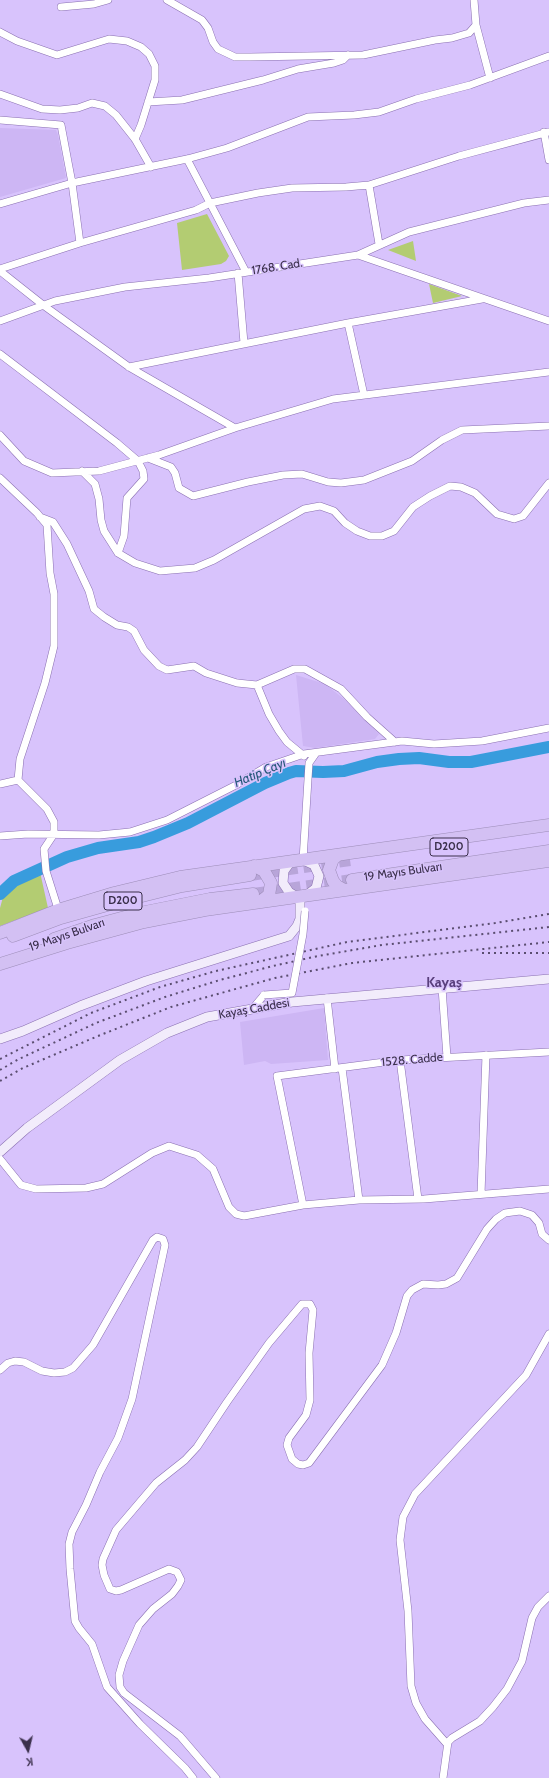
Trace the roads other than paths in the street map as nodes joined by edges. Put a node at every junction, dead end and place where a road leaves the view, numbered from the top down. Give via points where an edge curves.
1 (108, 0) edge
2 (167, 0) edge
3 (474, 0) edge
4 (62, 7) dead end
5 (476, 25) junction
6 (0, 32) edge
7 (348, 55) junction
8 (549, 56) edge
9 (490, 78) junction
10 (0, 94) edge
11 (148, 102) junction
12 (0, 120) edge
13 (547, 132) edge
14 (135, 139) junction
15 (187, 159) junction
16 (549, 160) edge
17 (151, 167) junction
18 (72, 182) junction
19 (369, 185) junction
20 (549, 200) edge
21 (210, 203) junction
22 (0, 204) edge
23 (80, 243) junction
24 (379, 244) junction
25 (358, 255) junction
26 (0, 270) edge
27 (242, 273) junction
28 (484, 298) junction
29 (43, 305) junction
30 (0, 321) edge
31 (549, 321) edge
32 (348, 323) junction
33 (244, 343) junction
34 (0, 354) edge
35 (129, 366) junction
36 (549, 372) edge
37 (364, 395) junction
38 (549, 426) edge
39 (235, 428) junction
40 (0, 435) edge
41 (148, 458) junction
42 (138, 461) junction
43 (82, 472) junction
44 (0, 478) edge
45 (549, 482) edge
46 (40, 517) junction
47 (118, 553) junction
48 (257, 686) junction
49 (549, 728) edge
50 (395, 742) junction
51 (316, 753) junction
52 (304, 754) junction
53 (309, 763) junction
54 (18, 780) junction
55 (0, 784) edge
56 (549, 826) edge
57 (549, 833) edge
58 (54, 834) junction
59 (0, 836) edge
60 (549, 852) edge
61 (338, 855) junction
62 (350, 860) tunnel mouth
63 (297, 861) junction
64 (549, 861) edge
65 (252, 871) junction
66 (352, 880) tunnel mouth
67 (344, 890) junction
68 (257, 898) junction
69 (302, 901) junction
70 (60, 914) junction
71 (0, 933) edge
72 (0, 941) edge
73 (3, 961) edge
74 (549, 979) edge
75 (442, 988) junction
76 (328, 998) junction
77 (253, 1008) junction
78 (0, 1039) edge
79 (549, 1052) edge
80 (486, 1055) junction
81 (447, 1057) junction
82 (400, 1060) junction
83 (338, 1068) junction
84 (0, 1152) edge
85 (0, 1159) edge
86 (549, 1189) edge
87 (481, 1194) junction
88 (418, 1199) junction
89 (359, 1200) junction
90 (303, 1205) junction
91 (549, 1240) edge
92 (549, 1334) edge
93 (0, 1370) edge
94 (549, 1596) edge
95 (447, 1744) junction
96 (193, 1778) edge
97 (216, 1778) edge
98 (443, 1778) edge

1 - 4 street
2 - 7 street via 202,20 218,49 235,57
3 - 5 street
5 - 7 street via 469,33 452,38 363,55
5 - 9 street
6 - 11 street via 57,55 109,40 127,41 141,47 150,54 155,66 155,80
7 - 11 street via 334,63 298,69 182,100
8 - 9 street
9 - 15 street via 379,112 308,117 228,148
10 - 14 street via 48,109 78,108 92,103 105,106 116,115
11 - 14 street
12 - 18 street via 61,125
13 - 16 street
13 - 19 street via 459,156
14 - 17 street
15 - 17 street
15 - 21 street
17 - 18 street
18 - 22 street
18 - 23 street
19 - 21 street via 292,188
19 - 24 street
20 - 24 street via 524,203 409,232
21 - 23 street via 196,210
21 - 27 street
23 - 26 street
24 - 25 street
25 - 27 street, 1768. Cad.
25 - 28 street, 1768. Cad.
26 - 29 street
27 - 29 street, 1768. Cad. via 124,287
27 - 33 street
28 - 31 street, 1768. Cad.
28 - 32 street
29 - 30 street, 1768. Cad.
29 - 35 street
32 - 33 street
32 - 37 street
33 - 35 street
34 - 42 street
35 - 39 street
36 - 37 street
37 - 39 street via 333,399
38 - 41 street via 462,430 442,440 412,461 364,480 341,483 302,474 283,475 193,496 179,488 171,467
39 - 41 street
40 - 43 street via 24,461 52,473
41 - 42 street
42 - 43 street via 99,471
42 - 47 street via 144,479 127,498 124,536
43 - 47 street via 95,484 104,531
44 - 46 street
45 - 47 street via 523,516 514,520 498,514 475,493 461,487 450,486 413,507 394,530 382,536 370,536 357,531 334,511 320,506 304,508 287,516 214,560 195,568 160,571 135,563
46 - 48 street via 53,522 67,544 94,609 104,618 134,631 141,645 159,666 167,670 194,666 206,673 237,683
46 - 54 street via 47,525 54,594 54,646 45,683 20,759
48 - 50 street via 294,669 305,669 341,689
48 - 52 street via 279,731 287,742
49 - 50 street via 482,741 434,744
50 - 51 street
51 - 52 street
51 - 53 street
52 - 53 street
52 - 58 street via 266,766 236,785 168,820 130,832 99,835
53 - 63 street
54 - 55 street
54 - 58 street via 47,809 54,822
56 - 61 highway
57 - 62 highway, 19 Mayıs Bulvarı / D200
58 - 59 street
58 - 70 street via 44,849 46,871
60 - 66 highway, 19 Mayıs Bulvarı / D200
61 - 63 highway
61 - 67 highway via 333,859 329,870 333,881
63 - 65 highway
63 - 69 street via 284,871 283,882 289,892
63 - 69 street via 314,865 319,876 316,888
64 - 67 highway
65 - 68 highway via 264,871 271,883 269,895
65 - 70 highway via 180,877 114,893
67 - 69 highway
68 - 69 highway
68 - 73 highway via 144,922
69 - 77 street, bridge via 306,935 294,993 264,996
69 - 78 street via 298,926 289,936 153,978
70 - 71 highway
70 - 72 highway, 19 Mayıs Bulvarı
74 - 75 street, Kayaş Caddesi
75 - 76 street, Kayaş Caddesi
75 - 81 street
76 - 77 street, Kayaş Caddesi
76 - 83 street
77 - 84 street, Kayaş Caddesi via 207,1017 142,1046 27,1128
79 - 80 street, 1528. Cadde
80 - 81 street, 1528. Cadde
80 - 87 street
81 - 82 street, 1528. Cadde
82 - 83 street, 1528. Cadde
82 - 88 street
83 - 89 street
83 - 90 street, 1528. Cadde via 276,1076
85 - 90 street via 22,1185 36,1189 86,1188 104,1184 152,1152 169,1146 197,1155 213,1169 228,1208 236,1214 244,1216
86 - 87 street
87 - 88 street
88 - 89 street
89 - 90 street
91 - 97 street via 542,1234 539,1223 532,1215 520,1212 505,1213 496,1218 487,1229 457,1278 446,1284 424,1284 412,1290 407,1296 396,1333 382,1365 309,1463 303,1465 292,1459 287,1445 307,1412 310,1400 308,1353 313,1310 310,1304 302,1304 269,1343 197,1447 185,1460 156,1482 116,1530 102,1564 110,1589 121,1590 169,1569 177,1572 180,1580 172,1594 153,1609 139,1625 123,1660 119,1675 120,1687 124,1693 180,1736
92 - 95 street via 526,1375 415,1494 403,1517 400,1540 408,1611 411,1686 416,1703 425,1719
93 - 96 street via 15,1361 54,1373 73,1368 93,1345 153,1240 157,1237 163,1239 165,1245 132,1399 118,1438 72,1532 69,1544 70,1569 75,1621 92,1644 107,1687
94 - 95 street via 535,1612 530,1623 522,1661 504,1693 480,1721 452,1738
95 - 98 street

